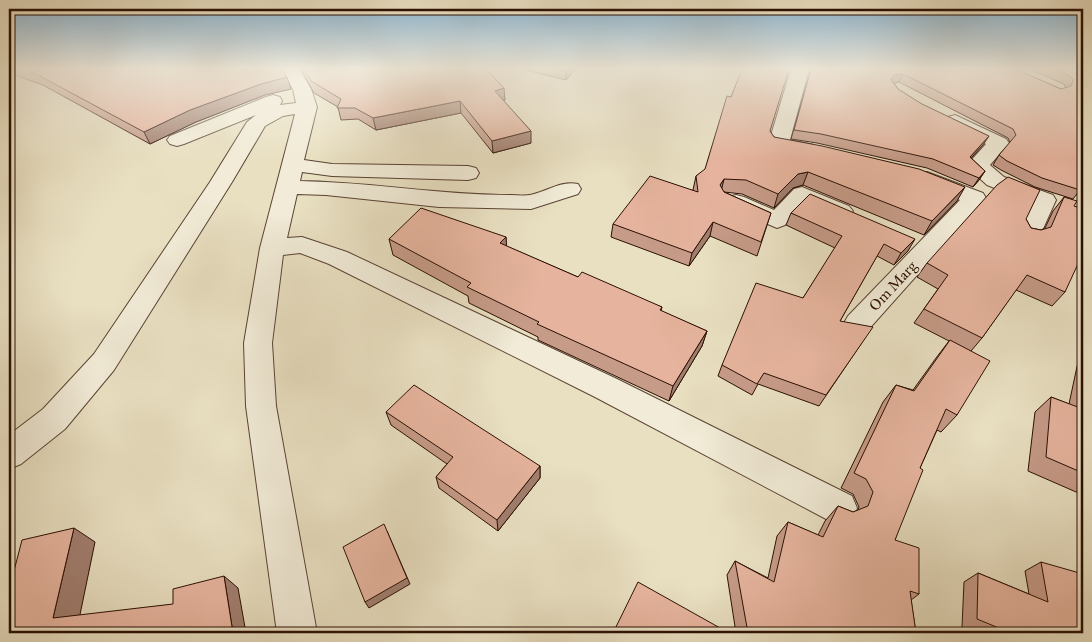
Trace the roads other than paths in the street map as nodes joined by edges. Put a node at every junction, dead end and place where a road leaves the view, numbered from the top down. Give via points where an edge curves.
1 (273, 99) edge
2 (289, 99) edge
3 (298, 99) edge
4 (791, 99) edge
5 (937, 112) edge
6 (177, 140) dead end
7 (827, 153) edge
8 (909, 173) edge
9 (468, 174) dead end
10 (291, 176) junction
11 (995, 180) junction
12 (570, 189) dead end
13 (975, 198) junction
14 (729, 199) edge
15 (864, 221) edge
16 (1028, 234) edge
17 (272, 248) junction
18 (858, 323) edge
19 (9, 454) edge
20 (840, 508) edge
21 (297, 633) edge

1 - 6 street
2 - 19 street via 278,111 257,122 104,362 54,419
3 - 10 street
4 - 7 street via 778,145
5 - 11 street via 999,143 977,166
8 - 13 street
9 - 10 street via 332,170
10 - 12 street via 326,188 439,200 531,202
10 - 17 street
11 - 13 street, Om Marg
11 - 16 street via 1055,203
13 - 18 street, Om Marg via 918,244
14 - 15 street via 776,220 802,194
17 - 20 street via 302,245 338,258 615,393
17 - 21 street via 258,343 261,406

